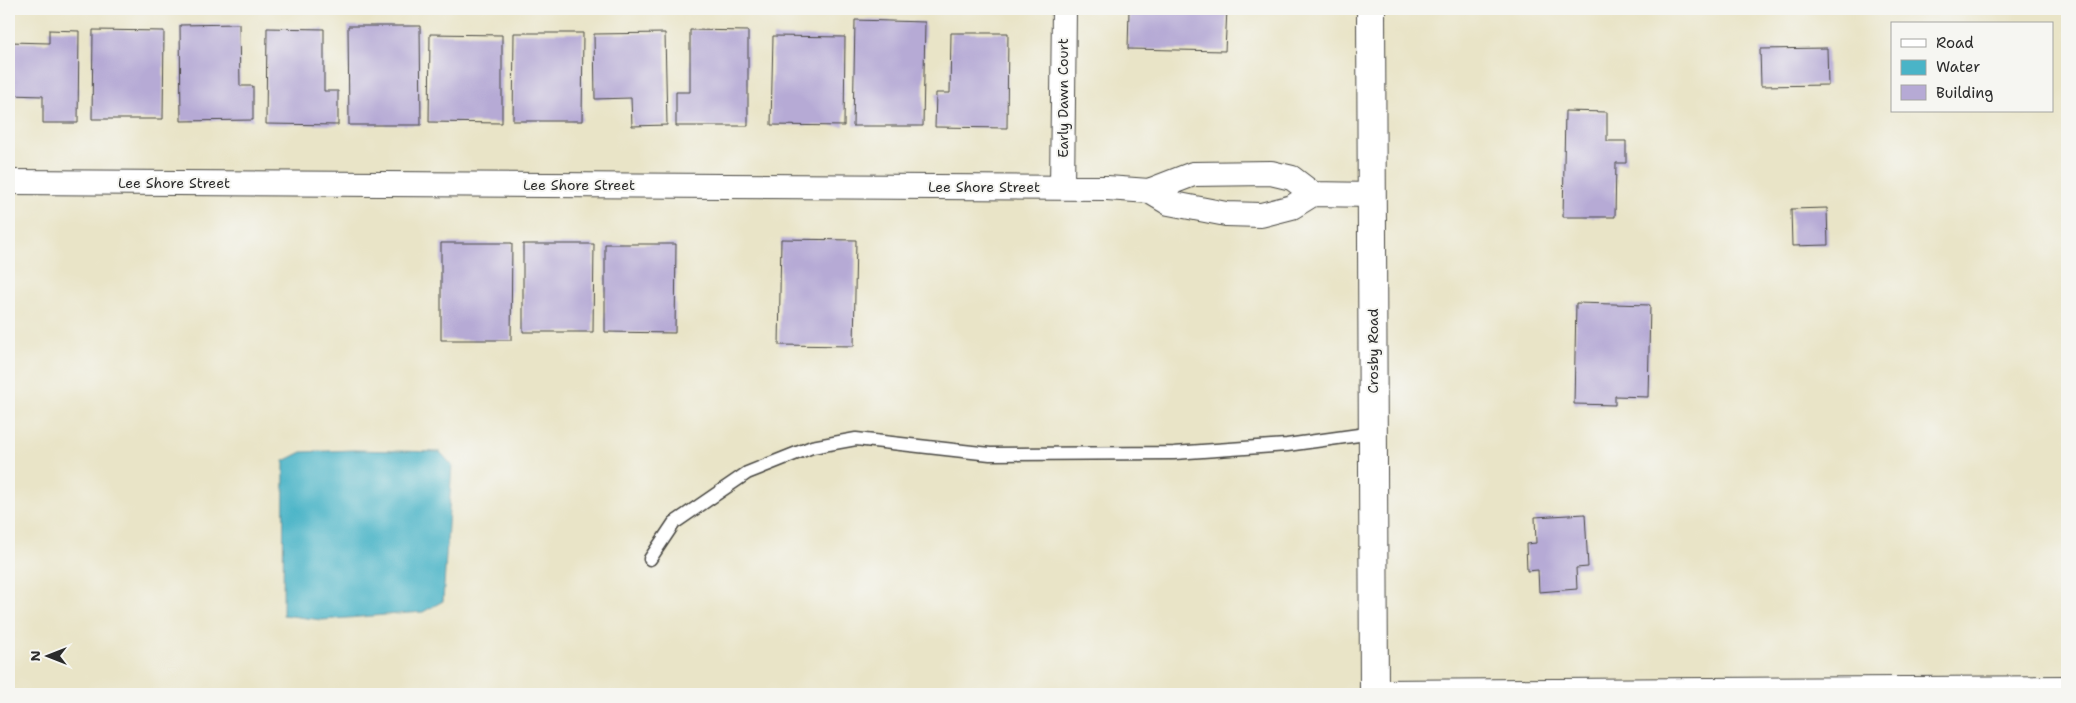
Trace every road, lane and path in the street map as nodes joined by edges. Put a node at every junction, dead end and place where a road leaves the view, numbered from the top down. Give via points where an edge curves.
1 (1064, 9) edge
2 (1371, 9) edge
3 (1206, 174) junction
4 (9, 182) edge
5 (1062, 188) junction
6 (1149, 191) junction
7 (1313, 194) junction
8 (1373, 195) junction
9 (1206, 209) junction
10 (1373, 433) junction
11 (650, 559) dead end
12 (2067, 690) edge
13 (1374, 694) edge

1 - 5 street, Early Dawn Court
2 - 8 street, Crosby Road
3 - 6 street via 1180,178
3 - 7 street via 1271,173 1292,178
3 - 9 street
4 - 5 street, Lee Shore Street
5 - 6 street, Lee Shore Street
6 - 9 street via 1169,203
7 - 8 street
7 - 9 street via 1292,207 1261,215 1226,214
8 - 10 street, Crosby Road
10 - 11 lane via 1287,445 1164,453 990,454 856,438 812,447 747,473 674,524
10 - 13 street, Crosby Road
12 - 13 street

